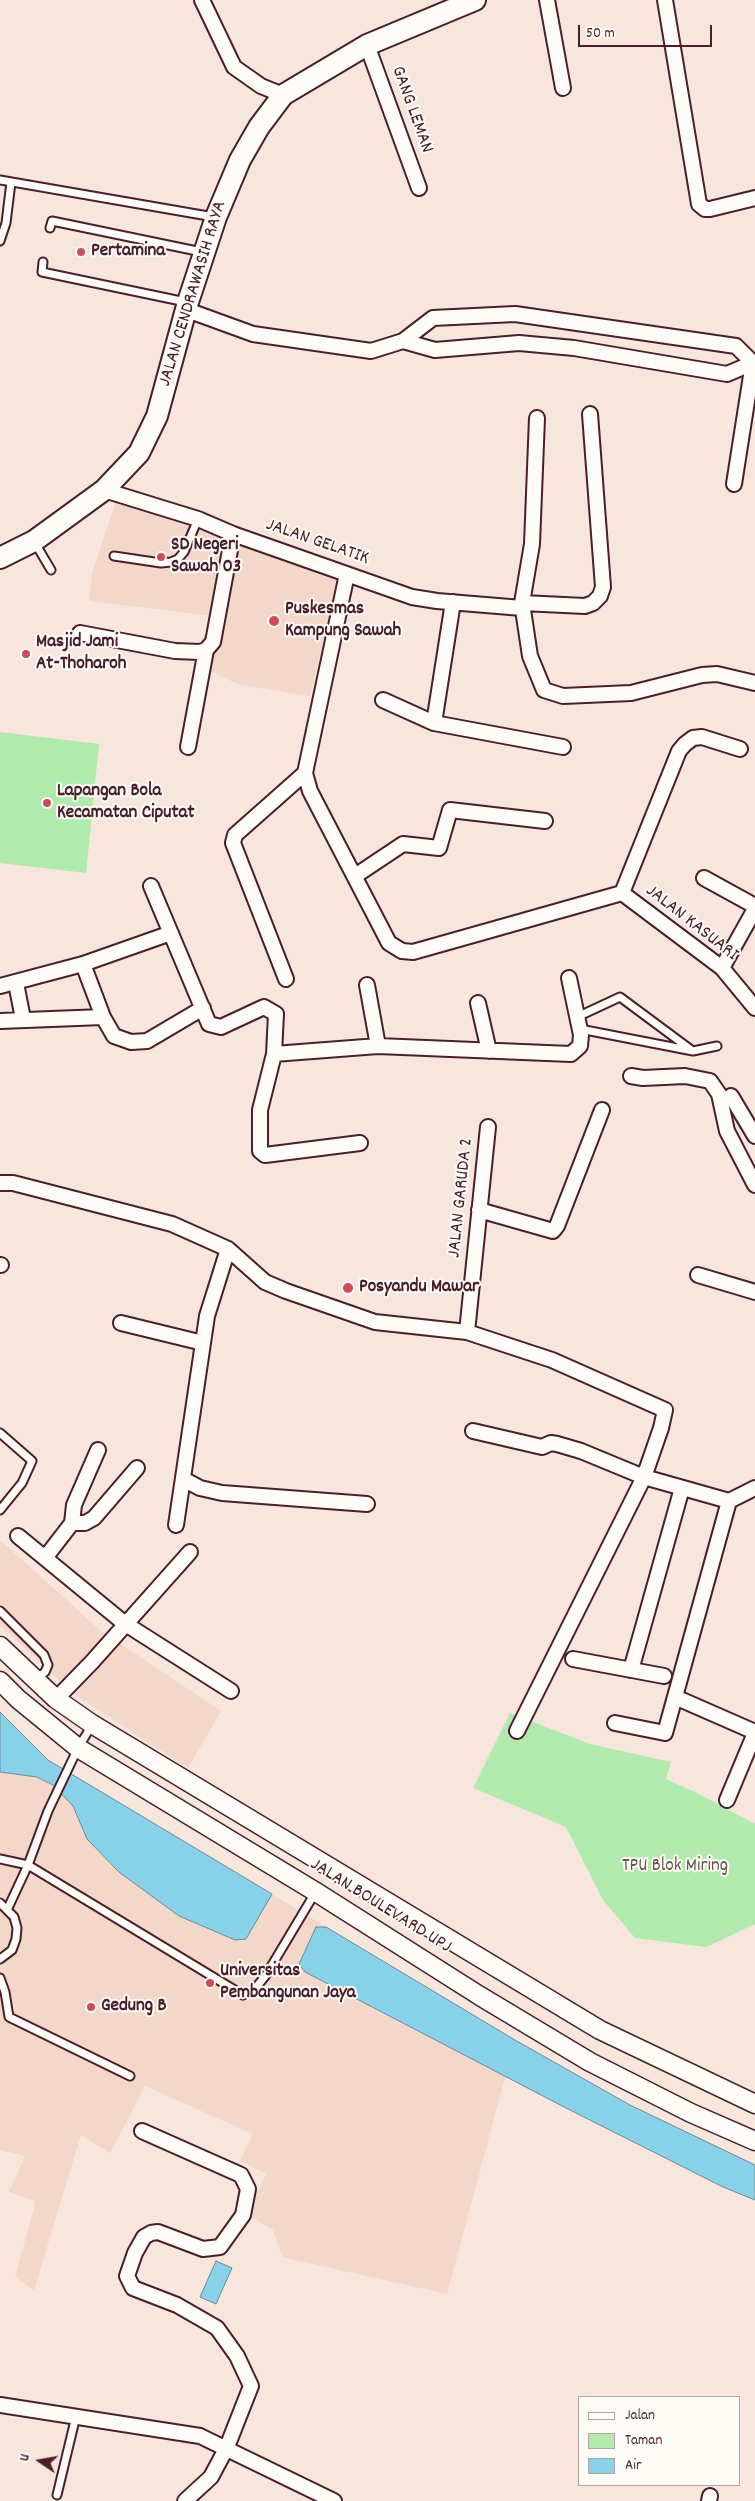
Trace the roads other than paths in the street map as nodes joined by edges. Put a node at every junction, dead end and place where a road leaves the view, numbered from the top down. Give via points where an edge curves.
1 (202, 0) edge
2 (475, 0) edge
3 (547, 0) edge
4 (665, 0) edge
5 (367, 45) junction
6 (563, 88) dead end
7 (282, 95) junction
8 (0, 180) edge
9 (11, 182) junction
10 (418, 188) dead end
11 (755, 198) edge
12 (216, 217) junction
13 (50, 228) dead end
14 (0, 241) edge
15 (203, 253) junction
16 (44, 262) dead end
17 (188, 306) junction
18 (403, 341) junction
19 (754, 363) edge
20 (590, 414) dead end
21 (537, 418) dead end
22 (734, 484) dead end
23 (104, 490) junction
24 (198, 519) junction
25 (232, 534) junction
26 (34, 541) junction
27 (114, 556) dead end
28 (0, 558) edge
29 (51, 570) dead end
30 (347, 574) junction
31 (453, 602) junction
32 (522, 606) junction
33 (80, 633) dead end
34 (206, 650) junction
35 (755, 683) edge
36 (383, 700) dead end
37 (434, 723) junction
38 (188, 747) dead end
39 (563, 747) dead end
40 (740, 749) dead end
41 (304, 773) junction
42 (545, 821) dead end
43 (354, 876) junction
44 (704, 878) dead end
45 (151, 886) dead end
46 (622, 893) junction
47 (755, 907) edge
48 (171, 933) junction
49 (83, 964) junction
50 (722, 968) junction
51 (569, 978) dead end
52 (286, 979) dead end
53 (16, 983) junction
54 (367, 985) dead end
55 (0, 986) edge
56 (478, 1004) dead end
57 (203, 1008) junction
58 (755, 1008) edge
59 (103, 1017) junction
60 (23, 1019) junction
61 (0, 1021) edge
62 (579, 1023) junction
63 (378, 1046) junction
64 (716, 1046) dead end
65 (490, 1051) junction
66 (693, 1051) junction
67 (274, 1054) junction
68 (631, 1076) dead end
69 (731, 1096) dead end
70 (602, 1110) dead end
71 (488, 1127) dead end
72 (755, 1136) edge
73 (360, 1143) dead end
74 (0, 1183) edge
75 (755, 1185) edge
76 (479, 1210) junction
77 (228, 1249) junction
78 (698, 1275) dead end
79 (755, 1292) edge
80 (121, 1323) dead end
81 (467, 1332) junction
82 (203, 1343) junction
83 (472, 1431) dead end
84 (0, 1433) edge
85 (98, 1450) dead end
86 (137, 1468) dead end
87 (644, 1476) junction
88 (183, 1479) junction
89 (682, 1488) junction
90 (755, 1488) edge
91 (729, 1501) junction
92 (367, 1504) dead end
93 (0, 1510) edge
94 (72, 1523) junction
95 (176, 1525) dead end
96 (18, 1536) dead end
97 (190, 1552) dead end
98 (45, 1558) junction
99 (0, 1611) edge
100 (124, 1623) junction
101 (0, 1646) edge
102 (573, 1659) dead end
103 (631, 1670) junction
104 (664, 1676) dead end
105 (36, 1680) junction
106 (0, 1681) edge
107 (231, 1691) dead end
108 (675, 1696) junction
109 (56, 1699) junction
110 (615, 1723) dead end
111 (92, 1724) junction
112 (516, 1731) dead end
113 (755, 1732) edge
114 (78, 1748) junction
115 (727, 1800) dead end
116 (0, 1859) edge
117 (28, 1865) junction
118 (331, 1868) junction
119 (316, 1892) junction
120 (0, 1903) edge
121 (8, 1908) junction
122 (0, 1960) edge
123 (0, 1978) edge
124 (130, 2076) dead end
125 (755, 2104) edge
126 (142, 2131) dead end
127 (755, 2141) edge
128 (0, 2406) edge
129 (76, 2416) junction
130 (227, 2448) junction
131 (58, 2495) dead end
132 (185, 2501) edge
133 (334, 2501) edge

1 - 7 street via 234,67 261,86
2 - 5 main road, JALAN CENDRAWASIH RAYA
3 - 6 street
4 - 11 street via 699,204 710,209
5 - 7 main road, JALAN CENDRAWASIH RAYA
5 - 10 street, GANG LEMAN
7 - 12 main road, JALAN CENDRAWASIH RAYA via 258,127 240,160
8 - 9 lane
9 - 12 lane
9 - 14 lane via 6,223
12 - 15 main road, JALAN CENDRAWASIH RAYA
13 - 15 lane via 52,221
15 - 17 main road, JALAN CENDRAWASIH RAYA
16 - 17 lane via 42,272
17 - 18 street via 253,334 371,351
17 - 23 main road, JALAN CENDRAWASIH RAYA via 157,416 139,454
18 - 19 street via 435,350 519,343 574,348 727,374
18 - 19 street via 433,318 515,314 736,346
19 - 22 street
20 - 32 street, JALAN GELATIK via 603,587 600,596 585,606
21 - 32 street via 532,544
23 - 24 street, JALAN GELATIK
23 - 26 main road, JALAN CENDRAWASIH RAYA
24 - 25 street, JALAN GELATIK
24 - 27 lane via 178,559 161,563
25 - 30 street, JALAN GELATIK
25 - 34 street via 213,642
26 - 28 main road, JALAN CENDRAWASIH RAYA
26 - 29 lane
30 - 31 street, JALAN GELATIK via 412,597
30 - 41 street
31 - 32 street, JALAN GELATIK
31 - 37 street
32 - 35 street via 530,656 544,690 551,693 564,696 631,693 718,674
33 - 34 street via 175,651
34 - 38 street
36 - 37 street
37 - 39 street
40 - 46 street via 702,737 693,738 679,751
41 - 43 street
41 - 52 street via 235,835 233,844
42 - 43 street via 450,810 439,848 403,844
43 - 46 street via 389,943 402,951 413,952
44 - 47 street
45 - 48 street
46 - 50 street, JALAN KASUARI
47 - 50 street
48 - 49 street
48 - 57 street
49 - 53 street
49 - 59 street
50 - 58 street, JALAN KASUARI
51 - 62 street
53 - 55 street
53 - 60 street
54 - 63 street
56 - 65 street
57 - 59 street via 147,1041 131,1042 114,1036
57 - 67 street via 209,1024 221,1027 264,1007 270,1009 276,1014
59 - 60 street
60 - 61 street
62 - 65 street via 580,1046 571,1054
62 - 66 lane
62 - 66 lane via 620,997
63 - 65 street
63 - 67 street
64 - 66 lane
67 - 73 street via 260,1110 262,1154
68 - 75 street via 685,1076 710,1081 719,1094 727,1131
69 - 72 street
70 - 76 street via 553,1231
71 - 76 street, JALAN GARUDA 2
74 - 77 street via 13,1183 172,1224
76 - 81 street, JALAN GARUDA 2
77 - 81 street via 265,1282 286,1292 375,1322
77 - 82 street via 207,1316
78 - 79 street
80 - 82 street
81 - 87 street via 552,1360 665,1410 662,1428
82 - 88 street
83 - 87 street via 542,1447 557,1444 581,1450
84 - 93 lane via 32,1461 22,1483
85 - 94 street via 74,1506
86 - 94 street via 94,1518 85,1523
87 - 89 street
87 - 112 street
88 - 92 street via 222,1494
88 - 95 street
89 - 91 street
89 - 103 street
90 - 91 street
91 - 108 street
94 - 98 street
96 - 98 street
97 - 100 street
98 - 100 street
99 - 105 lane via 44,1655 48,1665
100 - 107 street
100 - 109 street
101 - 105 street, JALAN BOULEVARD UPJ
102 - 103 street
103 - 104 street
105 - 109 street, JALAN BOULEVARD UPJ
106 - 114 street, JALAN BOULEVARD UPJ
108 - 110 street via 664,1733
108 - 113 street
109 - 111 street, JALAN BOULEVARD UPJ
111 - 114 lane
111 - 118 street, JALAN BOULEVARD UPJ
113 - 115 street
114 - 117 lane via 48,1811
114 - 119 street, JALAN BOULEVARD UPJ
116 - 117 lane
117 - 119 lane via 242,1995 254,1990 266,1975
117 - 121 lane
118 - 119 street
118 - 125 street, JALAN BOULEVARD UPJ via 600,2030
119 - 127 street, JALAN BOULEVARD UPJ via 590,2062
120 - 121 lane
121 - 122 lane via 16,1923 16,1939 12,1950
123 - 124 lane via 9,2017
126 - 130 street via 241,2175 248,2189 243,2215 220,2248 203,2249 158,2232 151,2233 135,2253 127,2276 132,2288 177,2305 217,2328 237,2356 251,2386
128 - 129 street
129 - 130 street via 200,2436
129 - 131 lane
130 - 132 street via 211,2477
130 - 133 street

